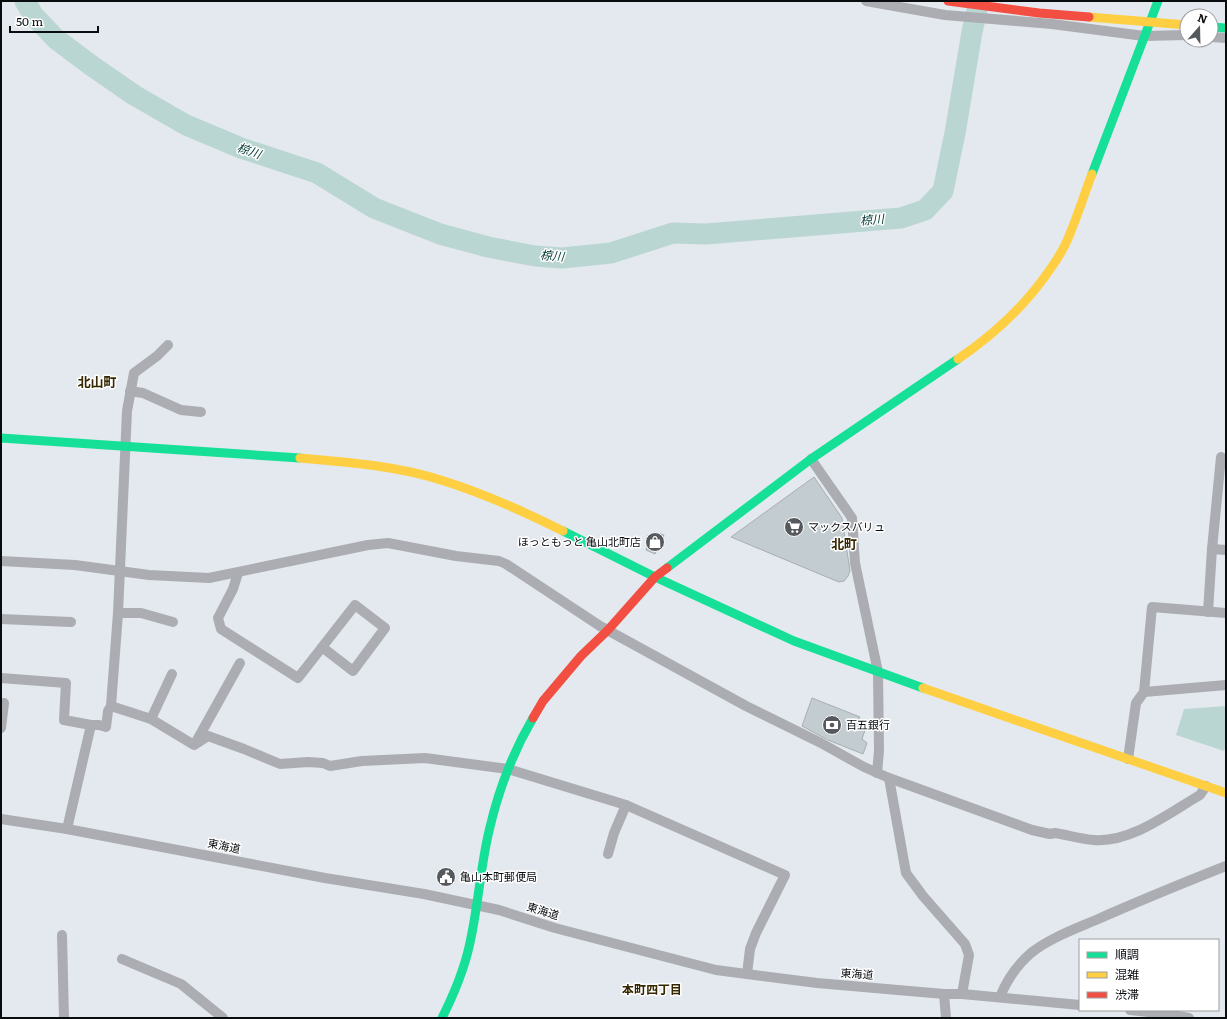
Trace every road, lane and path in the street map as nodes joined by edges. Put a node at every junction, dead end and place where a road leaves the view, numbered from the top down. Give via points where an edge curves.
1 (866, 1) edge
2 (948, 1) edge
3 (1158, 1) edge
4 (1179, 24) edge
5 (1179, 35) edge
6 (1144, 36) junction
7 (168, 345) dead end
8 (130, 391) junction
9 (201, 412) dead end
10 (1, 438) edge
11 (125, 446) junction
12 (1221, 457) dead end
13 (811, 459) junction
14 (1212, 549) junction
15 (1226, 550) edge
16 (1, 560) edge
17 (120, 571) junction
18 (238, 573) junction
19 (655, 577) junction
20 (1208, 612) junction
21 (118, 613) junction
22 (1226, 613) edge
23 (1, 619) edge
24 (71, 622) dead end
25 (174, 622) dead end
26 (608, 630) junction
27 (322, 647) junction
28 (240, 663) dead end
29 (878, 672) junction
30 (172, 674) dead end
31 (1, 678) edge
32 (1226, 685) edge
33 (1144, 692) junction
34 (4, 703) dead end
35 (111, 706) junction
36 (151, 720) junction
37 (91, 725) junction
38 (1, 728) edge
39 (194, 745) junction
40 (1128, 759) junction
41 (508, 769) junction
42 (877, 773) junction
43 (889, 778) junction
44 (1206, 786) junction
45 (1226, 793) edge
46 (626, 804) junction
47 (1, 819) edge
48 (67, 829) junction
49 (608, 854) dead end
50 (1226, 866) edge
51 (477, 906) junction
52 (62, 935) dead end
53 (122, 959) dead end
54 (747, 974) junction
55 (944, 994) junction
56 (962, 994) junction
57 (1000, 997) junction
58 (1079, 1005) edge
59 (1139, 1011) edge
60 (64, 1018) edge
61 (223, 1018) edge
62 (442, 1018) edge
63 (946, 1018) edge
64 (1189, 1018) edge

1 - 6 street via 945,15 1052,24
2 - 4 main road, bridge via 1039,13
3 - 6 main road
5 - 6 street
6 - 13 main road via 1065,245 1052,268 1031,295 1018,311 986,340
7 - 8 street via 134,373
8 - 9 street via 143,393 181,410
8 - 11 street
10 - 11 main road
11 - 17 street
11 - 19 main road via 351,462 413,472 490,498 534,517
12 - 14 street
13 - 19 main road
13 - 29 street via 852,518 855,563
14 - 15 street
14 - 20 street
16 - 17 street
17 - 18 street via 209,578
17 - 21 street
18 - 26 street via 388,543 499,561
18 - 27 street via 218,618 221,629 298,678
19 - 26 main road
19 - 29 main road via 794,641
20 - 22 street
20 - 33 street via 1152,607
21 - 25 street via 142,613
21 - 35 street
23 - 24 street
26 - 41 main road via 543,701 522,737
26 - 42 street
27 - 27 street via 355,605 385,628 353,671
28 - 39 street
29 - 40 main road
29 - 42 street
30 - 36 street
31 - 37 street via 66,683 64,720
32 - 33 street
33 - 40 street via 1136,703
34 - 38 street
35 - 36 street
35 - 37 street via 106,727
36 - 39 street
37 - 48 street
39 - 41 street via 208,736 280,764 308,762 330,766 362,761 425,758
40 - 44 main road
41 - 46 street
41 - 51 main road via 489,831
42 - 43 street
43 - 44 street via 1032,830 1095,840 1112,840 1140,831 1200,795
43 - 56 street via 906,873 965,944 969,955
44 - 45 main road
46 - 49 street
46 - 54 street via 785,876 756,933 750,949
47 - 48 street, 東海道
48 - 51 street, 東海道 via 424,894
50 - 57 street via 1048,942 1018,967 1007,980
51 - 54 street, 東海道 via 716,970
51 - 62 main road via 469,949
52 - 60 street
53 - 61 street via 182,984
54 - 55 street, 東海道
55 - 56 street, 東海道
55 - 63 street
56 - 57 street, 東海道
57 - 58 street, 東海道
59 - 64 street

